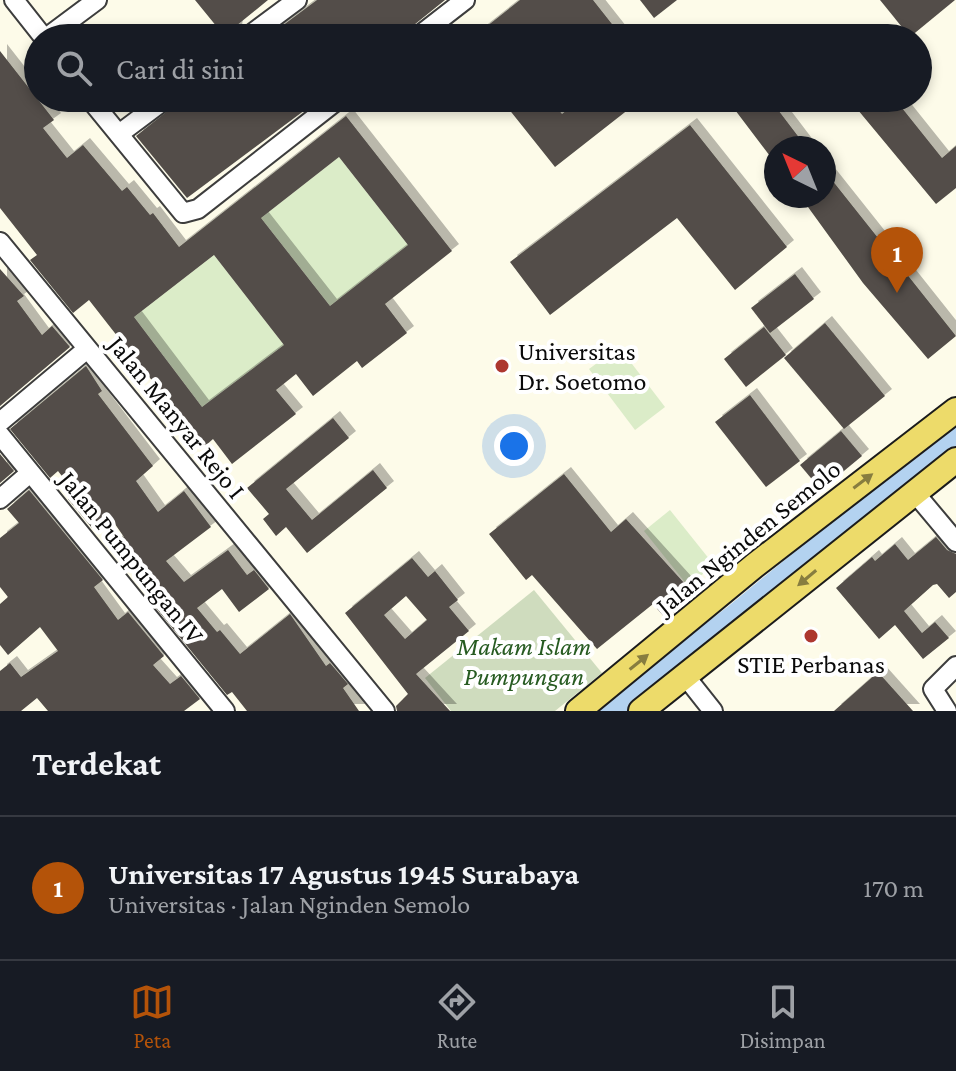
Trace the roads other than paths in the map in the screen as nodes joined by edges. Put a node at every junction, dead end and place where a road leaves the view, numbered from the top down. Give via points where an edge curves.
1 (14, 0) edge
2 (97, 0) edge
3 (297, 0) edge
4 (465, 0) edge
5 (34, 24) edge
6 (64, 24) edge
7 (265, 24) edge
8 (434, 24) edge
9 (101, 112) edge
10 (148, 112) edge
11 (322, 112) edge
12 (119, 134) junction
13 (0, 242) edge
14 (87, 349) junction
15 (956, 410) edge
16 (0, 422) edge
17 (0, 435) edge
18 (956, 460) edge
19 (30, 473) junction
20 (915, 493) junction
21 (0, 499) edge
22 (848, 520) junction
23 (956, 542) edge
24 (956, 666) edge
25 (686, 677) junction
26 (225, 711) edge
27 (385, 711) edge
28 (578, 711) edge
29 (641, 711) edge
30 (713, 711) edge
31 (947, 711) edge

1 - 5 street
2 - 6 street
3 - 7 street
4 - 8 street
9 - 12 street
10 - 12 street
11 - 12 street via 198,209 183,213
13 - 14 street, Jalan Manyar Rejo I
14 - 16 street
14 - 27 street, Jalan Manyar Rejo I
22 -> 15 main road, Jalan Nginden Semolo
17 - 19 street, Jalan Pumpungan IV
18 - 20 main road, Jalan Nginden Semolo
19 - 21 street
19 - 26 street, Jalan Pumpungan IV
20 - 22 main road, Jalan Nginden Semolo
20 - 23 street
22 -> 25 main road, Jalan Nginden Semolo
28 -> 22 main road, Jalan Nginden Semolo
24 - 31 street via 933,689
25 - 29 main road, Jalan Nginden Semolo
25 - 30 street

